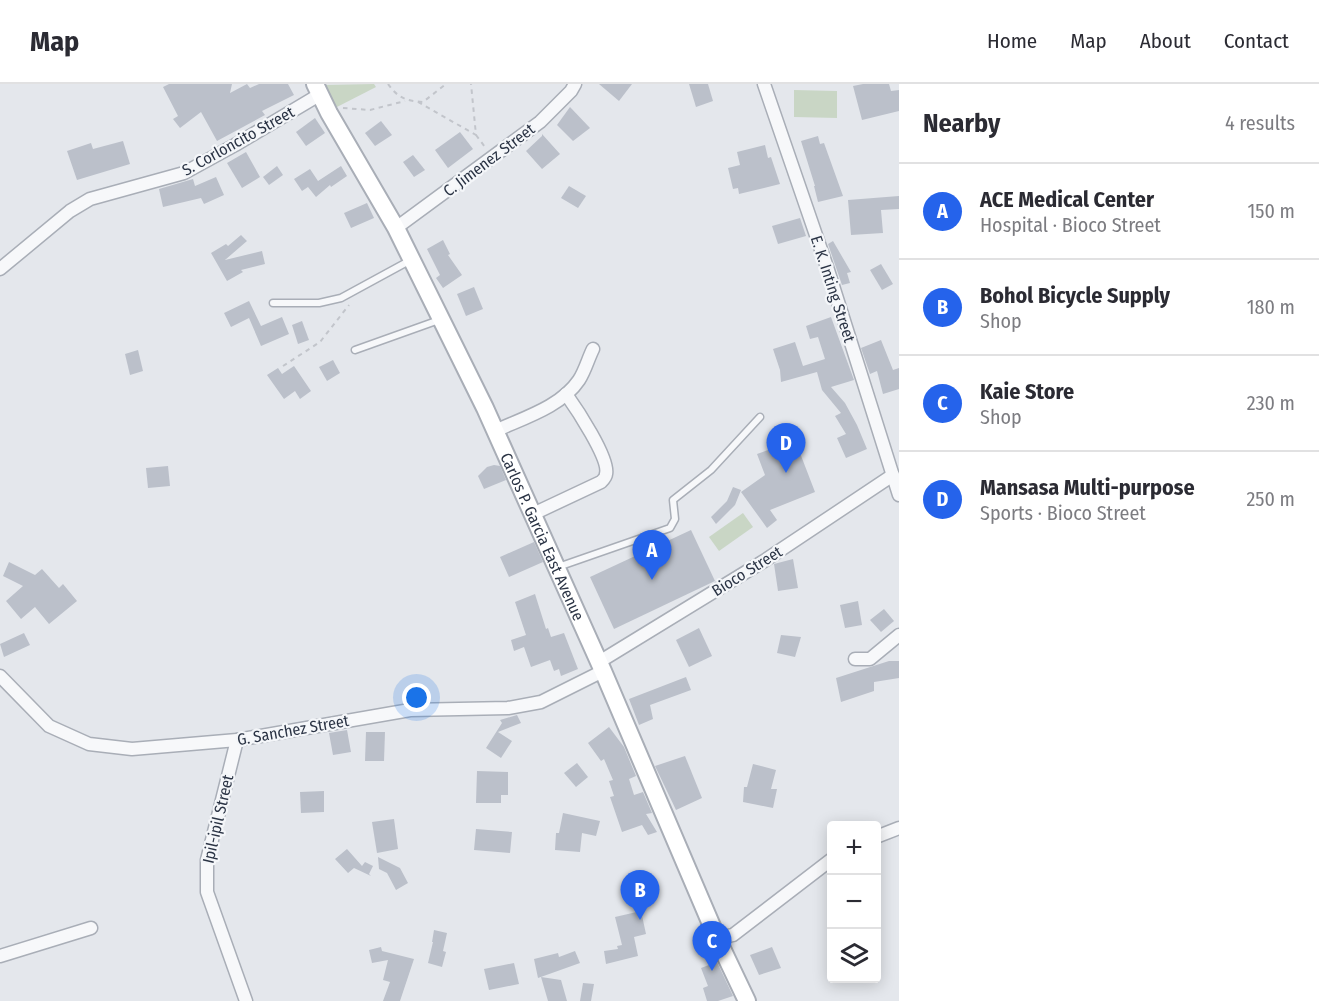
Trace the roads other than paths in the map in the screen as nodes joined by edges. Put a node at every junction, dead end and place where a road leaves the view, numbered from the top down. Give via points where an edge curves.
1 (575, 84) edge
2 (764, 84) edge
3 (317, 89) edge
4 (396, 228) junction
5 (411, 260) junction
6 (0, 269) edge
7 (273, 303) dead end
8 (442, 319) junction
9 (355, 350) dead end
10 (593, 350) dead end
11 (566, 394) junction
12 (760, 417) dead end
13 (495, 431) junction
14 (893, 475) junction
15 (899, 495) edge
16 (533, 514) junction
17 (557, 567) junction
18 (899, 635) edge
19 (855, 659) dead end
20 (601, 666) junction
21 (0, 676) edge
22 (237, 740) junction
23 (899, 828) edge
24 (881, 835) edge
25 (827, 863) edge
26 (91, 928) dead end
27 (717, 938) junction
28 (0, 956) edge
29 (246, 1001) edge
30 (747, 1001) edge

1 - 4 street, C. Jimenez Street via 540,122
2 - 14 street, E. K. Inting Street
3 - 4 main road, Carlos P. Garcia East Avenue
3 - 6 street, S. Corloncito Street via 235,145 184,172 90,199
4 - 5 main road, Carlos P. Garcia East Avenue
5 - 7 lane via 341,298 319,303
5 - 8 main road, Carlos P. Garcia East Avenue
8 - 9 lane
8 - 13 main road, Carlos P. Garcia East Avenue
10 - 11 street via 579,379
11 - 13 street
11 - 16 street via 587,424 606,467 606,476 601,482
12 - 17 lane via 711,470 673,500 675,519 670,528
13 - 16 main road, Carlos P. Garcia East Avenue
14 - 15 street, E. K. Inting Street
14 - 20 street, Bioco Street
16 - 17 main road, Carlos P. Garcia East Avenue
17 - 20 main road, Carlos P. Garcia East Avenue
18 - 19 street via 870,659
20 - 22 street, G. Sanchez Street via 541,702 508,708 410,710
20 - 27 main road, Carlos P. Garcia East Avenue
21 - 22 street, G. Sanchez Street via 49,726 89,744 132,749
22 - 29 street, Ipil-ipil Street via 207,860 207,892
23 - 24 street
25 - 27 street via 733,935
26 - 28 street
27 - 30 main road, Carlos P. Garcia East Avenue

